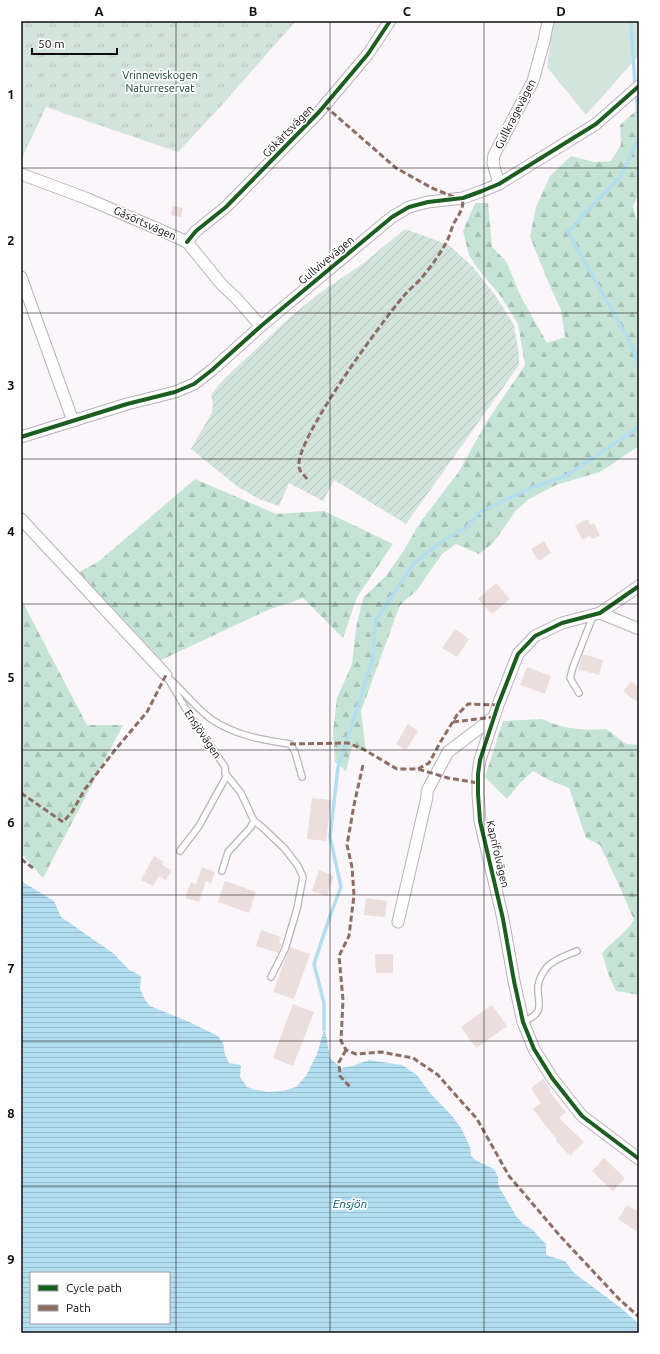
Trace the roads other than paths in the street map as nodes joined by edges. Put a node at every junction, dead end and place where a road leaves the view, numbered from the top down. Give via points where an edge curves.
1 (390, 21) edge
2 (548, 21) edge
3 (639, 86) edge
4 (21, 174) edge
5 (499, 184) junction
6 (187, 242) junction
7 (21, 277) edge
8 (261, 326) junction
9 (73, 421) junction
10 (21, 437) edge
11 (21, 519) edge
12 (639, 586) edge
13 (597, 614) junction
14 (639, 629) edge
15 (166, 675) junction
16 (579, 693) dead end
17 (494, 717) junction
18 (225, 773) junction
19 (302, 777) dead end
20 (254, 820) junction
21 (180, 851) dead end
22 (222, 871) dead end
23 (398, 922) dead end
24 (577, 951) dead end
25 (271, 977) dead end
26 (523, 1022) junction
27 (639, 1159) edge

1 - 6 street, Gökärtsvägen via 368,54 319,112 226,207 196,231
2 - 5 street, Gullkragevägen via 533,81 494,155 493,163
3 - 5 street, Gullvivevägen via 596,124
4 - 6 street, Gåsörtsvägen via 88,199
5 - 8 street, Gullvivevägen via 463,198 409,207 392,217
6 - 8 street, Gåsörtsvägen via 222,285
7 - 9 street
8 - 9 street, Gullvivevägen via 194,384 175,392
9 - 10 street, Gullvivevägen
11 - 15 street, Ensjövägen
12 - 13 street, Kaprifolvägen
13 - 14 street
13 - 16 lane via 570,678
13 - 17 street, Kaprifolvägen via 562,623 535,636 518,654
15 - 18 lane, Ensjövägen via 225,768
15 - 19 lane via 210,718 223,726 251,737 290,744
17 - 23 street via 448,752 427,791
17 - 26 street, Kaprifolvägen via 478,774 480,821
18 - 20 lane, Ensjövägen via 241,793
18 - 21 lane via 226,777 199,826
20 - 22 lane via 228,852
20 - 25 lane, Ensjövägen via 285,849 303,877 286,949
24 - 26 lane via 548,965 538,986 540,1006 533,1018
26 - 27 street, Kaprifolvägen via 534,1049 552,1078 582,1116

